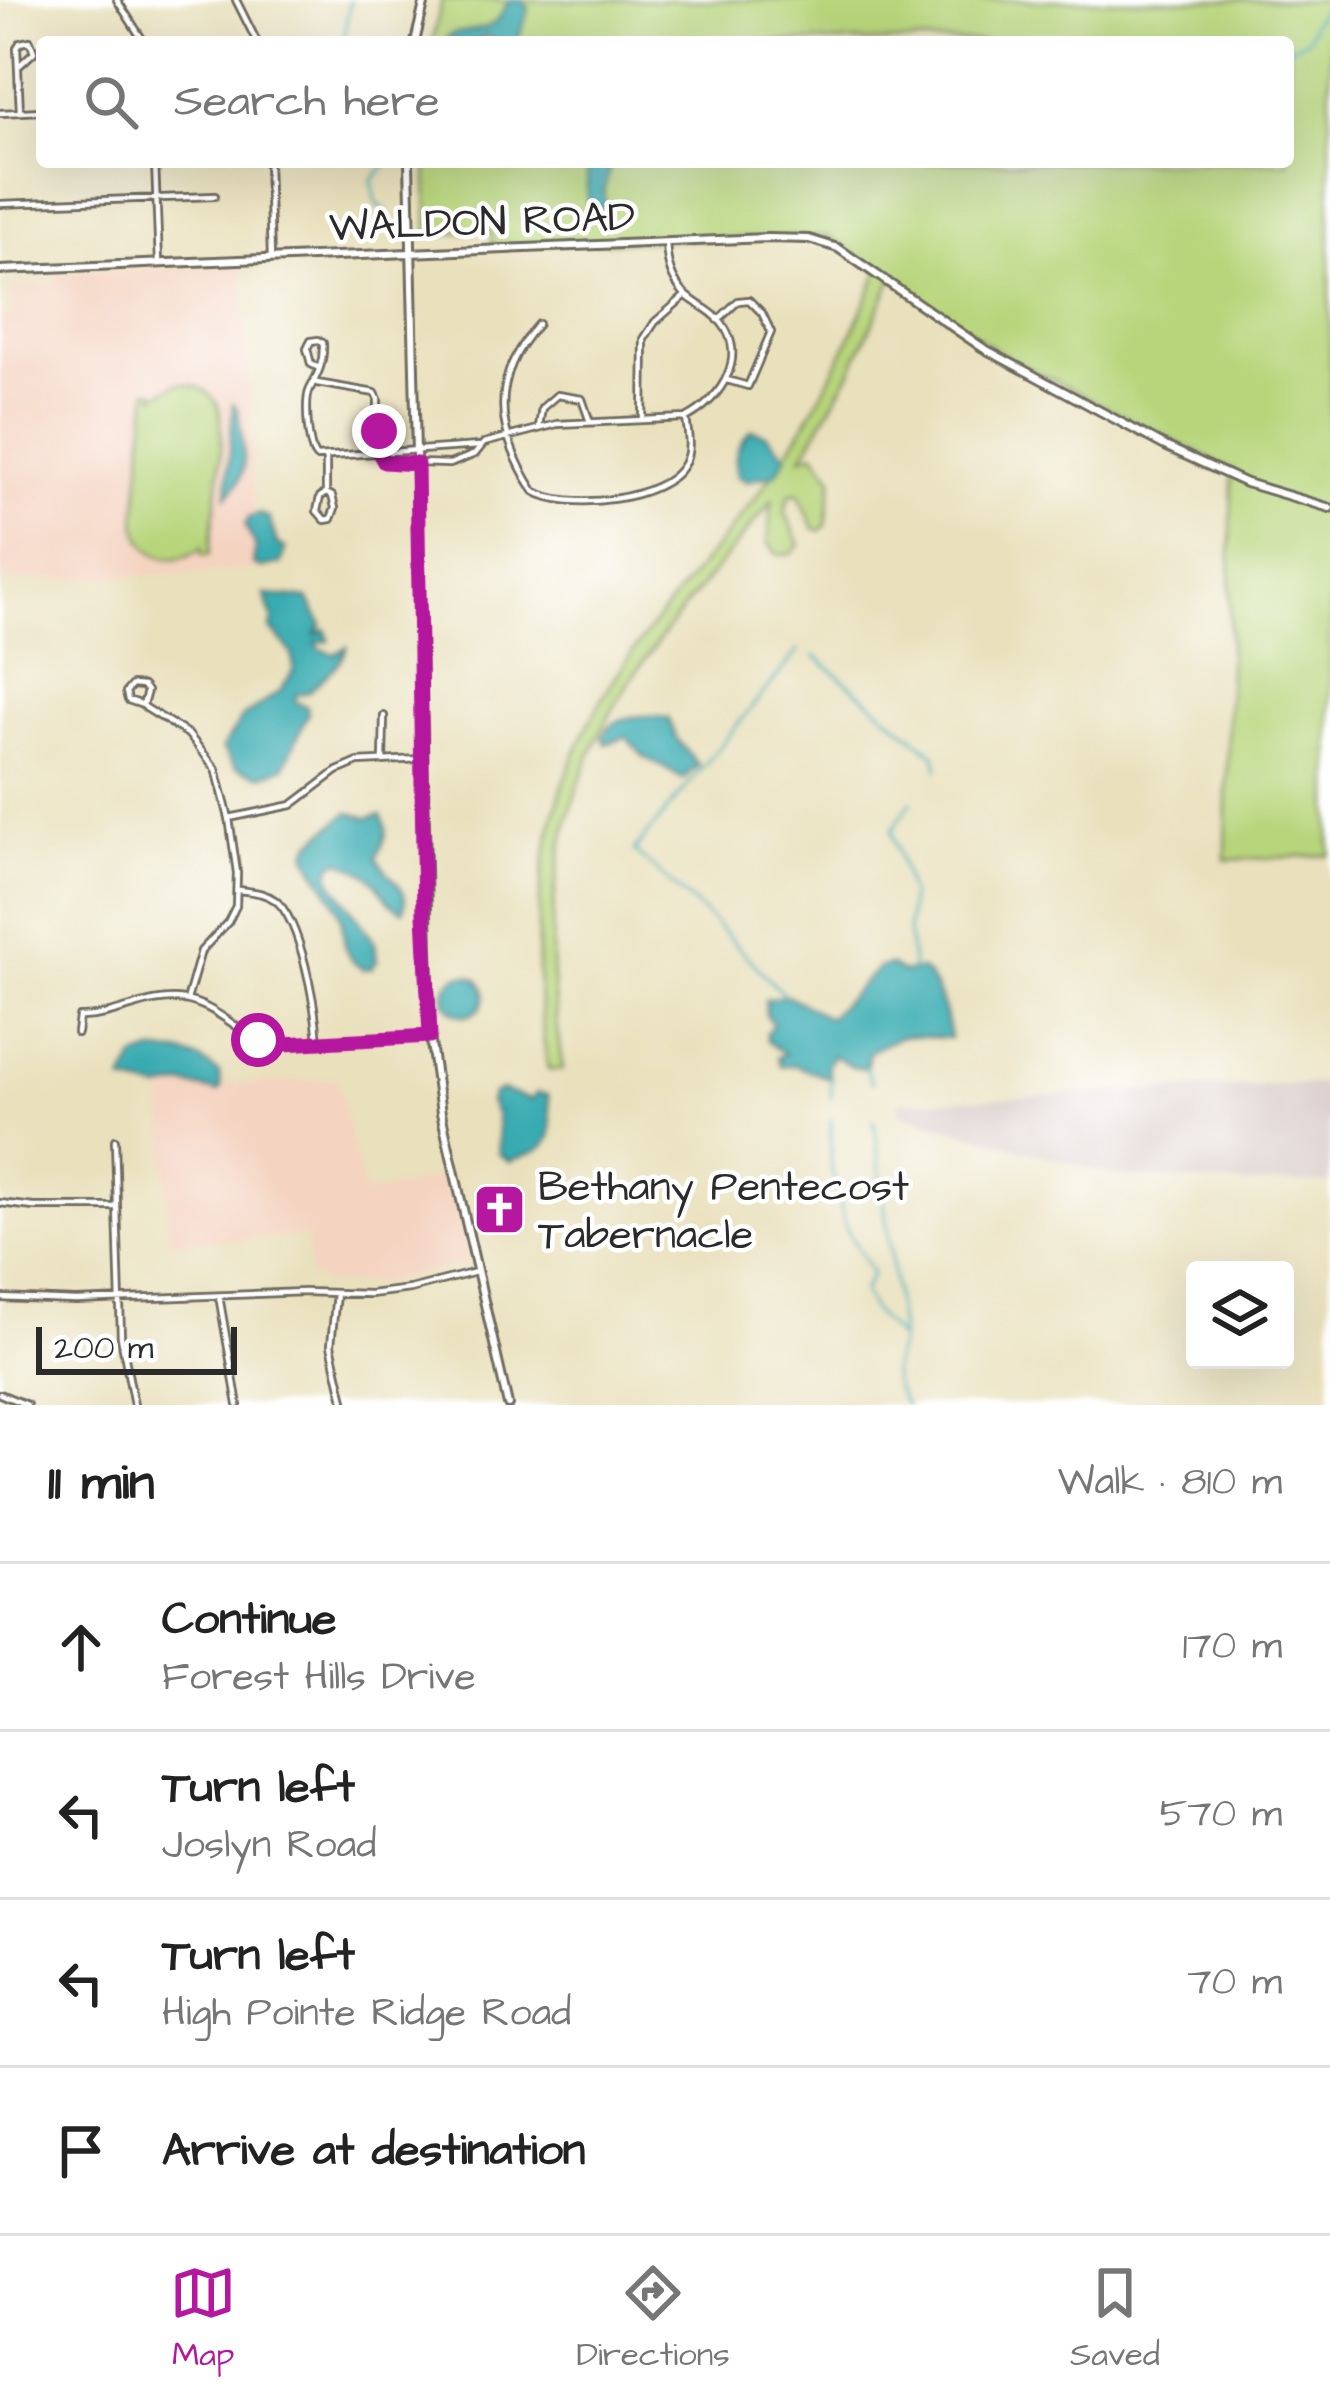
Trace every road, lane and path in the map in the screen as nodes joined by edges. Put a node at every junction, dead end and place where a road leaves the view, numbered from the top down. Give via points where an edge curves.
1 (117, 0) edge
2 (236, 0) edge
3 (425, 0) edge
4 (140, 36) edge
5 (254, 36) edge
6 (416, 36) edge
7 (20, 65) dead end
8 (36, 111) edge
9 (0, 112) edge
10 (20, 112) junction
11 (155, 168) edge
12 (268, 168) edge
13 (409, 168) edge
14 (215, 196) dead end
15 (156, 198) junction
16 (0, 204) edge
17 (666, 242) junction
18 (412, 253) junction
19 (272, 259) junction
20 (159, 263) junction
21 (0, 270) edge
22 (686, 295) junction
23 (718, 320) junction
24 (538, 324) dead end
25 (317, 368) dead end
26 (727, 380) junction
27 (317, 383) junction
28 (686, 418) junction
29 (643, 420) junction
30 (590, 422) junction
31 (539, 427) junction
32 (508, 434) junction
33 (479, 446) junction
34 (449, 450) junction
35 (378, 451) junction
36 (417, 452) junction
37 (326, 458) junction
38 (417, 464) junction
39 (451, 464) junction
40 (326, 493) dead end
41 (1330, 508) edge
42 (143, 705) dead end
43 (384, 716) dead end
44 (422, 759) junction
45 (383, 761) junction
46 (230, 818) junction
47 (238, 890) junction
48 (187, 1000) junction
49 (77, 1033) dead end
50 (430, 1036) junction
51 (318, 1043) junction
52 (115, 1140) dead end
53 (0, 1203) edge
54 (116, 1207) junction
55 (476, 1272) junction
56 (336, 1293) junction
57 (219, 1296) junction
58 (0, 1298) edge
59 (119, 1300) junction
60 (0, 1394) edge
61 (27, 1405) edge
62 (134, 1405) edge
63 (238, 1405) edge
64 (344, 1405) edge
65 (508, 1405) edge

1 - 4 street
2 - 5 street
3 - 6 street
7 - 10 street
8 - 10 street
9 - 10 street
11 - 15 street
12 - 19 street
13 - 18 street
14 - 15 street
15 - 16 street
15 - 20 street
17 - 18 street, WALDON ROAD
17 - 22 street via 670,272
17 - 41 street, WALDON ROAD via 794,237 829,244 983,348 1165,446 1246,483
18 - 19 street, WALDON ROAD
18 - 36 street
19 - 20 street, WALDON ROAD
20 - 21 street, WALDON ROAD
22 - 23 street
22 - 29 street via 644,339
23 - 26 street via 732,349
23 - 26 street via 749,300 771,332 748,386
24 - 32 street via 507,368
25 - 27 street
26 - 28 street
27 - 35 street via 374,393
27 - 37 street via 308,396 310,451
28 - 29 street
28 - 32 street via 686,460 664,485 630,496 542,496
29 - 30 street
30 - 31 street
30 - 31 street via 582,399 557,394 542,408
31 - 32 street
32 - 33 street
33 - 34 street
33 - 39 street
34 - 36 street
34 - 39 street
35 - 36 street
35 - 37 street
35 - 38 street via 384,462
36 - 38 street
37 - 40 street
38 - 39 street
38 - 44 street
42 - 46 street via 209,758
43 - 45 street
44 - 45 street
44 - 50 street
45 - 46 street via 337,771 282,809
46 - 47 street
47 - 48 street via 228,922 197,960
47 - 51 street via 273,899 290,920
48 - 49 street via 79,1017
48 - 51 street via 258,1040
50 - 51 street
50 - 55 street
52 - 54 street
53 - 54 street
54 - 59 street
55 - 56 street via 390,1293
55 - 65 street
56 - 57 street
56 - 64 street via 331,1345
57 - 59 street
57 - 63 street
58 - 59 street
59 - 62 street
60 - 61 street

